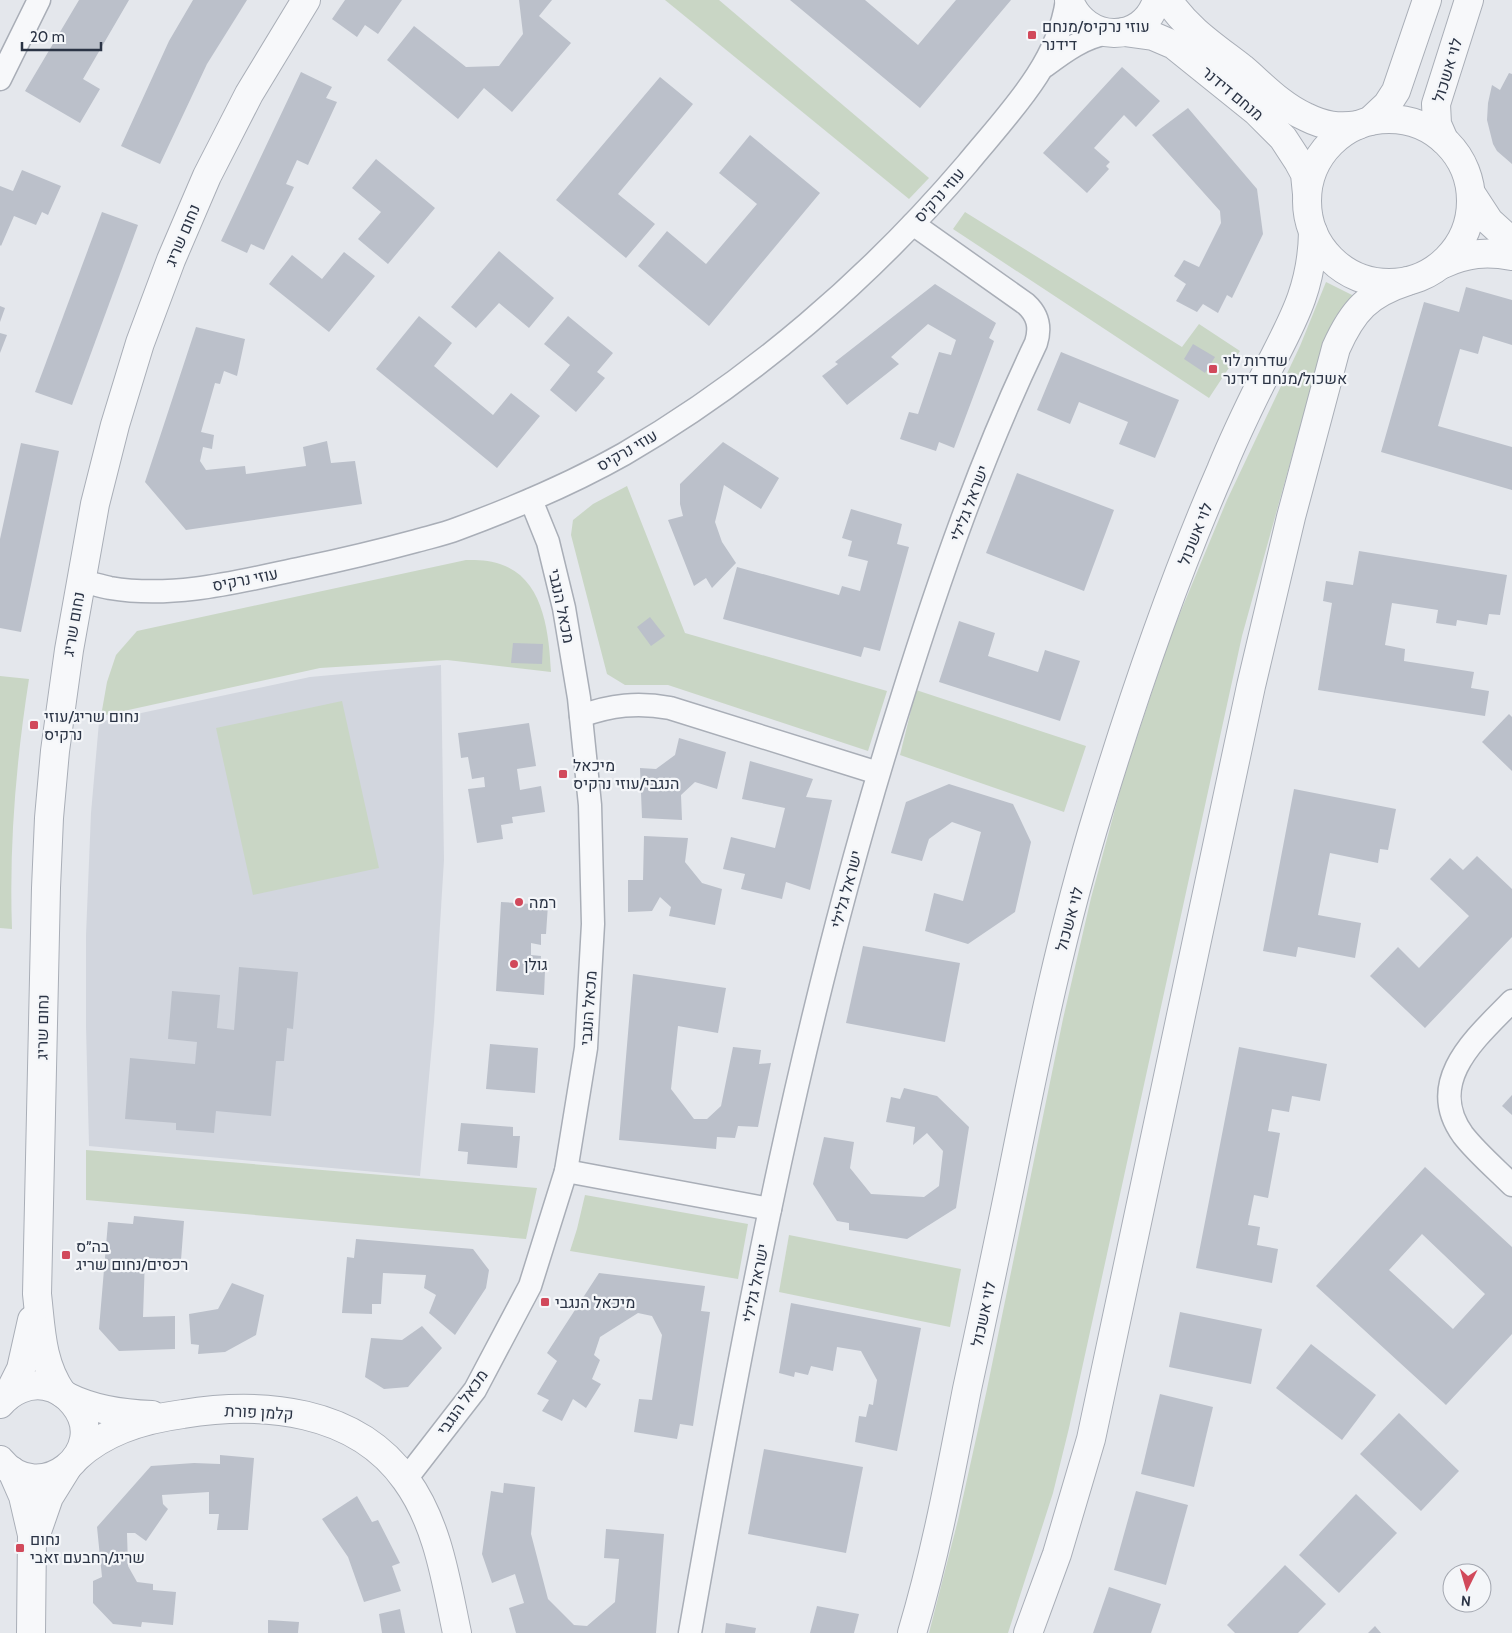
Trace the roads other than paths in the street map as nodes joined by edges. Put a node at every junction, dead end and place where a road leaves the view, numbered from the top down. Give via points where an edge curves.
1 (39, 0) edge
2 (306, 0) edge
3 (1068, 0) edge
4 (1157, 0) edge
5 (1168, 0) edge
6 (1427, 0) edge
7 (1469, 0) edge
8 (1116, 32) junction
9 (1044, 66) junction
10 (0, 79) edge
11 (1364, 123) junction
12 (1444, 140) junction
13 (1307, 194) junction
14 (1472, 195) junction
15 (912, 224) junction
16 (1313, 232) junction
17 (1512, 242) edge
18 (1512, 256) edge
19 (1442, 264) junction
20 (1408, 281) junction
21 (531, 500) junction
22 (81, 581) junction
23 (581, 716) junction
24 (878, 773) junction
25 (1512, 1001) edge
26 (566, 1170) junction
27 (1512, 1185) edge
28 (770, 1209) junction
29 (37, 1294) junction
30 (65, 1395) junction
31 (4, 1400) edge
32 (168, 1416) junction
33 (72, 1462) junction
34 (3, 1464) edge
35 (406, 1479) junction
36 (33, 1543) junction
37 (31, 1633) edge
38 (457, 1633) edge
39 (690, 1633) edge
40 (912, 1633) edge
41 (1028, 1633) edge

1 - 10 street
2 - 22 street, נחום שריג via 249,94 207,176 171,260 140,343 115,425 95,504
3 - 8 street, מנחם דידנר via 1083,22 1095,29
3 - 9 street, עוזי נרקיס via 1060,30
4 - 8 street via 1142,22
5 - 11 street, מנחם דידנר via 1185,22 1286,106 1329,125 1343,128
6 - 11 street via 1396,91 1387,105
7 - 12 street, לוי אשכול via 1436,100 1437,124
8 - 9 street, עוזי נרקיס via 1081,42
8 - 13 street, מנחם דידנר via 1153,36 1174,45 1256,111 1294,153 1305,174
9 - 15 street, עוזי נרקיס via 1002,123
11 - 12 street via 1396,119 1434,132
11 - 13 street via 1336,138 1324,152 1314,168
12 - 14 street via 1460,158
13 - 16 street
14 - 17 street via 1489,220
14 - 19 street via 1471,215 1465,234
15 - 21 street, עוזי נרקיס via 830,304 700,406 623,454
15 - 24 street, ישראל גלילי via 1026,304 1036,316 1039,332 978,476 946,562
16 - 20 street via 1326,254 1356,276 1382,283
16 - 40 street, לוי אשכול via 1311,266 1301,303 1244,420 1187,551 1125,724 1072,902 1044,1018 939,1528
18 - 19 street via 1476,253
19 - 20 street
20 - 41 street via 1381,291 1362,305 1346,327 1334,357 1251,686 1091,1439
21 - 22 street, עוזי נרקיס via 454,530 363,556 219,585 139,590
21 - 23 street, מכאל הנגבי via 548,542 564,608
22 - 29 street, נחום שריג via 59,718 47,853
23 - 24 street via 626,705 670,708
23 - 26 street, מכאל הנגבי via 590,805 593,924 586,1048
24 - 28 street, ישראל גלילי via 806,1042
25 - 27 street via 1462,1058 1452,1079 1449,1100 1453,1117 1463,1135
26 - 28 street
26 - 35 street, מכאל הנגבי via 530,1286 475,1390
28 - 39 street, ישראל גלילי
29 - 30 street, נחום שריג via 44,1353 50,1373
29 - 31 street, נחום שריג via 24,1359
30 - 31 street, קלמן פורת via 49,1387 34,1386 19,1389
30 - 32 street, קלמן פורת via 80,1403 108,1410
30 - 33 street, נחום שריג via 83,1421 80,1451
32 - 33 street, קלמן פורת via 110,1434 92,1444
32 - 35 street, קלמן פורת via 242,1408 310,1416 340,1426 368,1442
33 - 34 street via 55,1475 41,1479 26,1477
33 - 36 street via 49,1497
34 - 36 street via 27,1511
35 - 38 street, קלמן פורת via 429,1521
36 - 37 street

